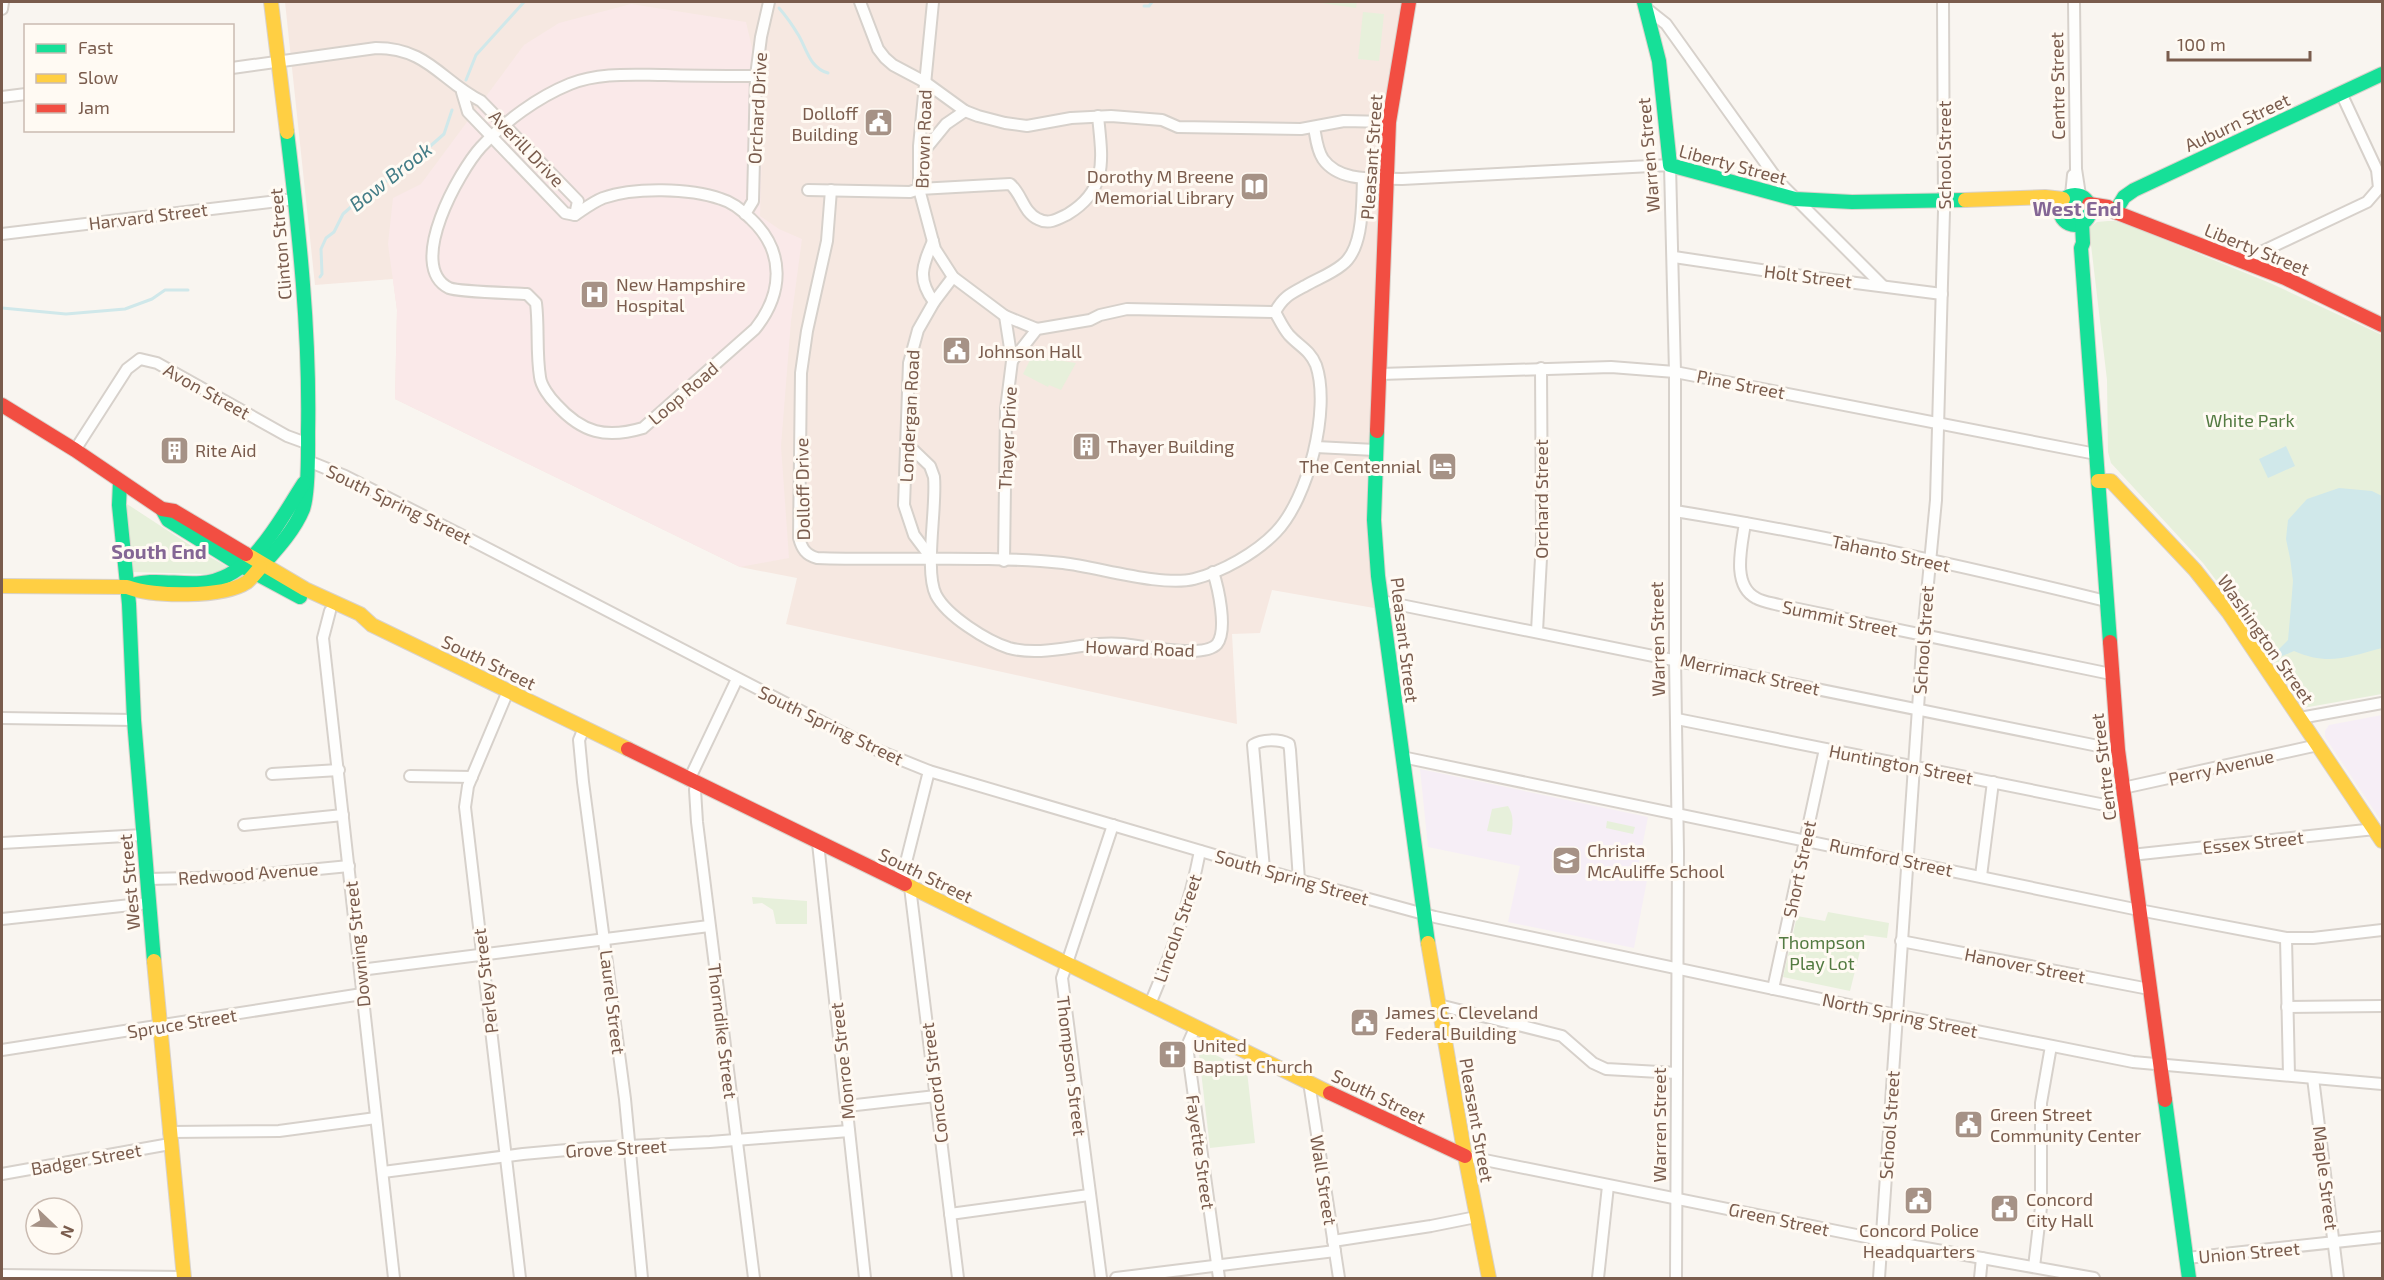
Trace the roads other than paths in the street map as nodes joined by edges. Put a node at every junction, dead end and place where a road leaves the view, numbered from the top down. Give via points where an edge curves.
1 (3, 2) edge
2 (271, 2) edge
3 (769, 2) edge
4 (860, 2) edge
5 (933, 2) edge
6 (1409, 2) edge
7 (1943, 2) edge
8 (2074, 2) edge
9 (1646, 5) edge
10 (2, 9) edge
11 (279, 63) junction
12 (234, 68) edge
13 (2382, 74) edge
14 (756, 76) junction
15 (925, 82) junction
16 (462, 92) junction
17 (2341, 93) junction
18 (24, 94) edge
19 (2, 97) edge
20 (965, 111) junction
21 (1098, 116) junction
22 (1389, 122) junction
23 (505, 125) junction
24 (1314, 128) junction
25 (491, 136) junction
26 (919, 157) junction
27 (1670, 165) junction
28 (1363, 178) junction
29 (1385, 178) junction
30 (919, 189) junction
31 (808, 190) dead end
32 (831, 190) junction
33 (295, 199) junction
34 (1944, 199) junction
35 (1795, 200) junction
36 (2075, 209) junction
37 (2115, 212) junction
38 (745, 213) junction
39 (575, 214) junction
40 (2, 234) edge
41 (933, 241) junction
42 (1674, 257) junction
43 (2242, 261) junction
44 (953, 277) junction
45 (1883, 286) junction
46 (1942, 294) junction
47 (934, 302) junction
48 (1275, 312) junction
49 (1005, 316) junction
50 (2380, 321) edge
51 (1037, 329) junction
52 (1012, 361) junction
53 (1541, 368) junction
54 (1675, 372) junction
55 (1380, 374) junction
56 (2, 405) edge
57 (1939, 423) junction
58 (906, 443) junction
59 (309, 444) junction
60 (1316, 447) junction
61 (75, 450) junction
62 (1375, 450) junction
63 (2096, 454) junction
64 (309, 461) junction
65 (120, 482) junction
66 (2098, 482) junction
67 (304, 483) junction
68 (1675, 511) junction
69 (1744, 523) junction
70 (932, 560) junction
71 (246, 561) junction
72 (1004, 561) junction
73 (1929, 561) junction
74 (259, 568) junction
75 (1213, 572) junction
76 (2, 586) edge
77 (127, 587) junction
78 (1382, 601) junction
79 (2106, 601) junction
80 (330, 611) junction
81 (372, 626) junction
82 (1537, 631) junction
83 (1923, 635) junction
84 (1674, 659) junction
85 (2111, 674) junction
86 (738, 678) junction
87 (508, 691) junction
88 (2382, 703) edge
89 (1918, 709) junction
90 (2, 718) edge
91 (2300, 718) junction
92 (1677, 719) junction
93 (134, 720) junction
94 (584, 728) junction
95 (2318, 745) junction
96 (1825, 748) junction
97 (2118, 750) junction
98 (1402, 757) junction
99 (1914, 765) junction
100 (339, 770) junction
101 (929, 771) junction
102 (272, 774) dead end
103 (410, 777) dead end
104 (472, 777) junction
105 (694, 782) junction
106 (1993, 782) junction
107 (2123, 788) junction
108 (2125, 809) junction
109 (1677, 813) junction
110 (343, 815) junction
111 (244, 825) dead end
112 (1113, 825) junction
113 (143, 834) junction
114 (2379, 835) edge
115 (1805, 839) junction
116 (2, 843) edge
117 (818, 843) junction
118 (1200, 851) junction
119 (2132, 855) junction
120 (1907, 860) junction
121 (349, 867) junction
122 (1264, 869) junction
123 (1981, 876) junction
124 (148, 879) junction
125 (1299, 880) junction
126 (905, 885) junction
127 (149, 903) junction
128 (2139, 910) junction
129 (1422, 914) junction
130 (2, 919) edge
131 (709, 926) junction
132 (2382, 930) edge
133 (2286, 938) junction
134 (604, 939) junction
135 (1901, 941) junction
136 (482, 955) junction
137 (1066, 964) junction
138 (1677, 969) junction
139 (360, 970) junction
140 (1773, 989) junction
141 (2150, 989) junction
142 (362, 994) junction
143 (1150, 1004) junction
144 (1439, 1005) junction
145 (2382, 1006) edge
146 (2288, 1007) junction
147 (1896, 1015) junction
148 (159, 1027) junction
149 (1196, 1028) junction
150 (2051, 1046) junction
151 (2, 1050) edge
152 (2160, 1065) junction
153 (1677, 1073) junction
154 (2289, 1075) junction
155 (2313, 1078) junction
156 (1309, 1082) junction
157 (2382, 1084) edge
158 (936, 1096) junction
159 (847, 1106) junction
160 (376, 1118) junction
161 (849, 1131) junction
162 (169, 1138) junction
163 (736, 1139) junction
164 (630, 1147) junction
165 (1465, 1156) junction
166 (506, 1157) junction
167 (382, 1172) junction
168 (2, 1174) edge
169 (1608, 1186) junction
170 (1089, 1196) junction
171 (1677, 1198) junction
172 (950, 1214) junction
173 (1476, 1217) junction
174 (2382, 1237) edge
175 (1881, 1240) junction
176 (2334, 1243) junction
177 (1334, 1246) junction
178 (1982, 1258) junction
179 (2187, 1258) junction
180 (1217, 1266) junction
181 (2034, 1267) junction
182 (2, 1275) edge
183 (184, 1278) edge
184 (394, 1278) edge
185 (520, 1278) edge
186 (642, 1278) edge
187 (753, 1278) edge
188 (865, 1278) edge
189 (958, 1278) edge
190 (1101, 1278) edge
191 (1116, 1278) edge
192 (1219, 1278) edge
193 (1339, 1278) edge
194 (1489, 1278) edge
195 (1598, 1278) edge
196 (1676, 1278) edge
197 (1879, 1278) edge
198 (1980, 1278) edge
199 (2094, 1278) edge
200 (2189, 1278) edge
201 (2338, 1278) edge

1 - 10 street
2 - 11 street, Clinton Street
3 - 14 street, Orchard Drive
4 - 15 street via 885,58
5 - 15 street, Brown Road
6 - 22 street, Pleasant Street
7 - 34 street, School Street
8 - 36 street, Centre Street
9 - 27 street, Warren Street via 1659,69
9 - 35 street via 1666,24 1741,132
11 - 12 street, Averill Drive
11 - 16 street, Averill Drive via 376,48 398,50 429,62
11 - 33 street, Clinton Street
13 - 17 street, Auburn Street
14 - 23 street, Loop Road via 601,77 573,83 544,96
14 - 38 street, Orchard Drive via 753,201
15 - 20 street
15 - 26 street, Brown Road
16 - 23 street, Averill Drive via 481,100
16 - 25 street, Averill Drive via 468,112
17 - 37 street, Auburn Street via 2134,190
17 - 43 street via 2377,170 2379,188 2367,202
18 - 19 street
20 - 21 street via 1027,126
20 - 26 street via 946,124
21 - 24 street via 1162,120 1178,127
21 - 30 street via 1097,185 1076,209 1057,220 1046,223 1036,219 1019,191 1010,184
22 - 24 street via 1344,121
22 - 29 street, Pleasant Street
23 - 25 street, Loop Road
23 - 39 street, Averill Drive via 578,201
24 - 28 street, Liberty Street via 1322,158 1339,172
25 - 38 street, Loop Road via 457,179 432,249 433,267 438,278 450,288 527,294 536,303 540,380 552,400 584,428 611,434 643,428 767,314 777,277 775,255 766,236
25 - 39 street, Averill Drive via 565,213
26 - 30 street, Brown Road
27 - 29 street, Liberty Street
27 - 35 street, Liberty Street
27 - 42 street, Warren Street
28 - 29 street, Liberty Street
28 - 48 street via 1362,210 1351,255 1342,265 1282,299
29 - 55 street, Pleasant Street
30 - 32 street
30 - 41 street, Brown Road
31 - 32 street
32 - 70 street, Dolloff Drive via 827,242 801,373 798,527 802,548 817,558
33 - 40 street, Harvard Street
33 - 59 street, Clinton Street via 309,378
34 - 35 street, Liberty Street
34 - 36 street, Liberty Street via 2036,199 2042,205
34 - 46 street, School Street
35 - 45 street
36 - 37 street, Liberty Street via 2108,207
36 - 63 street, Centre Street via 2083,243
37 - 43 street, Liberty Street
38 - 39 street via 723,199 701,193 662,191 603,199
41 - 44 street, Brown Road
41 - 47 street via 923,264 923,288
42 - 45 street, Holt Street
42 - 54 street, Warren Street
43 - 50 street, Liberty Street
44 - 47 street, Londergan Road
44 - 49 street, Brown Road
45 - 46 street, Holt Street
46 - 57 street, School Street
47 - 58 street, Londergan Road via 918,330 909,363
48 - 51 street via 1127,309
48 - 60 street, Dolloff Drive via 1316,365 1321,406
49 - 51 street, Brown Road
49 - 52 street, Thayer Drive
51 - 52 street
52 - 72 street, Thayer Drive via 1006,409
53 - 54 street, Pine Street via 1611,367
53 - 55 street, Pine Street
53 - 82 street, Orchard Street via 1542,540
54 - 57 street, Pine Street
54 - 68 street, Warren Street
55 - 62 street, Pleasant Street
56 - 61 street, South Street
57 - 63 street, Pine Street
57 - 73 street, School Street
58 - 70 street, Londergan Road via 904,505 914,536
58 - 70 street via 930,466 934,477
59 - 61 street, Avon Street via 287,436 157,363 140,359 127,369
59 - 64 street, Clinton Street
60 - 62 street
60 - 75 street, Dolloff Drive via 1297,498 1278,530 1250,554
61 - 65 street, South Street
62 - 78 street, Pleasant Street via 1374,520
63 - 66 street, Centre Street
64 - 67 street, Clinton Street
64 - 86 street, South Spring Street
65 - 71 street, South Street via 162,508 174,511
65 - 77 street, West Street
66 - 79 street, Centre Street
66 - 91 street, Washington Street via 2110,481 2195,570
67 - 71 street, Clinton Street via 264,543
67 - 74 street, Clinton Street via 303,508 292,530
68 - 69 street, Tahanto Street
68 - 84 street, Warren Street
69 - 73 street, Tahanto Street
69 - 83 street, Summit Street via 1742,582 1755,598
70 - 72 street, Dolloff Drive
70 - 75 street, Howard Road via 933,588 945,606 989,641 1032,651 1098,643 1208,649 1217,644 1221,633 1219,589
71 - 74 street, South Street
71 - 77 street, Clinton Street via 235,573 219,580 141,581
72 - 75 street, Dolloff Drive via 1076,565 1181,581
73 - 79 street, Tahanto Street
73 - 83 street, School Street
74 - 77 street, Clinton Street via 240,585 208,593 143,593
74 - 80 street, South Street
74 - 81 street, South Street via 360,614
76 - 77 street
77 - 93 street, West Street
78 - 82 street, Merrimack Street
78 - 98 street, Pleasant Street
79 - 85 street, Centre Street
80 - 81 street, South Street via 357,624
80 - 100 street, Downing Street via 323,638
81 - 87 street, South Street
82 - 84 street, Merrimack Street
83 - 85 street, Summit Street
83 - 89 street, School Street
84 - 89 street, Merrimack Street
84 - 92 street, Warren Street
85 - 97 street, Centre Street
86 - 101 street, South Spring Street via 872,748
86 - 105 street, Thorndike Street
87 - 94 street, South Street
87 - 104 street, Perley Street
88 - 91 street
89 - 97 street, Merrimack Street
89 - 99 street, School Street
90 - 93 street
91 - 95 street, Washington Street
92 - 96 street, Huntington Street
92 - 109 street, Warren Street
93 - 113 street, West Street
94 - 105 street, South Street
94 - 134 street, Laurel Street via 579,740 581,771
95 - 107 street, Perry Avenue
95 - 114 street, Washington Street
96 - 99 street, Huntington Street
96 - 115 street, Short Street
97 - 107 street, Centre Street
98 - 109 street, Rumford Street
98 - 129 street, Pleasant Street
99 - 106 street, Huntington Street
99 - 120 street, School Street
100 - 102 street
100 - 110 street, Downing Street
101 - 112 street, South Spring Street
101 - 126 street, Concord Street
103 - 104 street
104 - 136 street, Perley Street via 465,807
105 - 117 street, South Street
105 - 131 street, Thorndike Street
106 - 108 street, Huntington Street
106 - 123 street
107 - 108 street, Centre Street
108 - 119 street, Centre Street
109 - 115 street, Rumford Street
109 - 138 street, Warren Street
110 - 111 street
110 - 121 street, Downing Street
112 - 118 street, South Spring Street
112 - 137 street, Thompson Street
113 - 116 street
113 - 124 street, West Street
114 - 119 street, Essex Street
115 - 120 street, Rumford Street
115 - 140 street, Short Street
117 - 126 street, South Street
117 - 159 street, Monroe Street
118 - 122 street, South Spring Street
118 - 143 street, Lincoln Street via 1173,948
119 - 128 street, Centre Street
120 - 123 street, Rumford Street
120 - 135 street, School Street
121 - 124 street, Redwood Avenue via 236,878
121 - 139 street, Downing Street
122 - 125 street, South Spring Street
122 - 125 street via 1253,745 1270,741 1288,744
123 - 128 street, Rumford Street
124 - 127 street, West Street
125 - 129 street, South Spring Street
126 - 137 street, South Street
126 - 158 street, Concord Street
127 - 130 street
127 - 148 street, West Street
128 - 133 street, Rumford Street
128 - 141 street, Centre Street
129 - 138 street, North Spring Street
129 - 144 street, Pleasant Street
131 - 134 street
131 - 163 street, Thorndike Street
132 - 133 street, Rumford Street
133 - 146 street
134 - 136 street
134 - 164 street, Laurel Street
135 - 141 street, Hanover Street
135 - 147 street, School Street
136 - 139 street
136 - 166 street, Perley Street
137 - 143 street, South Street
137 - 170 street, Thompson Street via 1062,991
138 - 140 street, North Spring Street
138 - 153 street, Warren Street
139 - 142 street, Downing Street
140 - 147 street, North Spring Street
141 - 152 street, Centre Street
142 - 148 street, Spruce Street
142 - 160 street, Downing Street
143 - 149 street, South Street
144 - 153 street via 1562,1036 1606,1070
144 - 165 street, Pleasant Street
145 - 146 street
146 - 154 street
147 - 150 street, North Spring Street
147 - 175 street, School Street
148 - 151 street, Spruce Street
148 - 162 street, West Street
149 - 156 street, South Street
149 - 180 street, Fayette Street via 1187,1046
150 - 152 street, North Spring Street
150 - 181 street via 2042,1103 2041,1207
152 - 154 street, North Spring Street
152 - 179 street, Centre Street
153 - 171 street, Warren Street
154 - 155 street, North Spring Street
155 - 157 street, North Spring Street
155 - 176 street, Maple Street
156 - 165 street, South Street
156 - 177 street, Wall Street
158 - 159 street
158 - 172 street, Concord Street
159 - 161 street, Monroe Street
160 - 162 street, Badger Street via 279,1131
160 - 167 street, Downing Street
161 - 163 street, Grove Street
161 - 188 street, Monroe Street
162 - 168 street, Badger Street
162 - 183 street, West Street
163 - 164 street, Grove Street
163 - 187 street, Thorndike Street
164 - 166 street, Grove Street
164 - 186 street, Laurel Street
165 - 169 street, Green Street
165 - 173 street, Pleasant Street
166 - 167 street, Grove Street
166 - 185 street, Perley Street
167 - 184 street, Downing Street
169 - 171 street, Green Street
169 - 195 street
170 - 172 street
170 - 190 street, Thompson Street
171 - 175 street, Green Street
171 - 196 street, Warren Street
172 - 189 street, Concord Street
173 - 177 street
173 - 194 street, Pleasant Street
174 - 176 street, Union Street
175 - 178 street, Green Street
175 - 197 street, School Street
176 - 179 street, Union Street
176 - 201 street, Maple Street
177 - 180 street
177 - 193 street, Wall Street
178 - 181 street, Green Street
178 - 198 street
179 - 200 street, Centre Street
180 - 191 street
180 - 192 street, Fayette Street
181 - 199 street, Green Street
182 - 183 street

